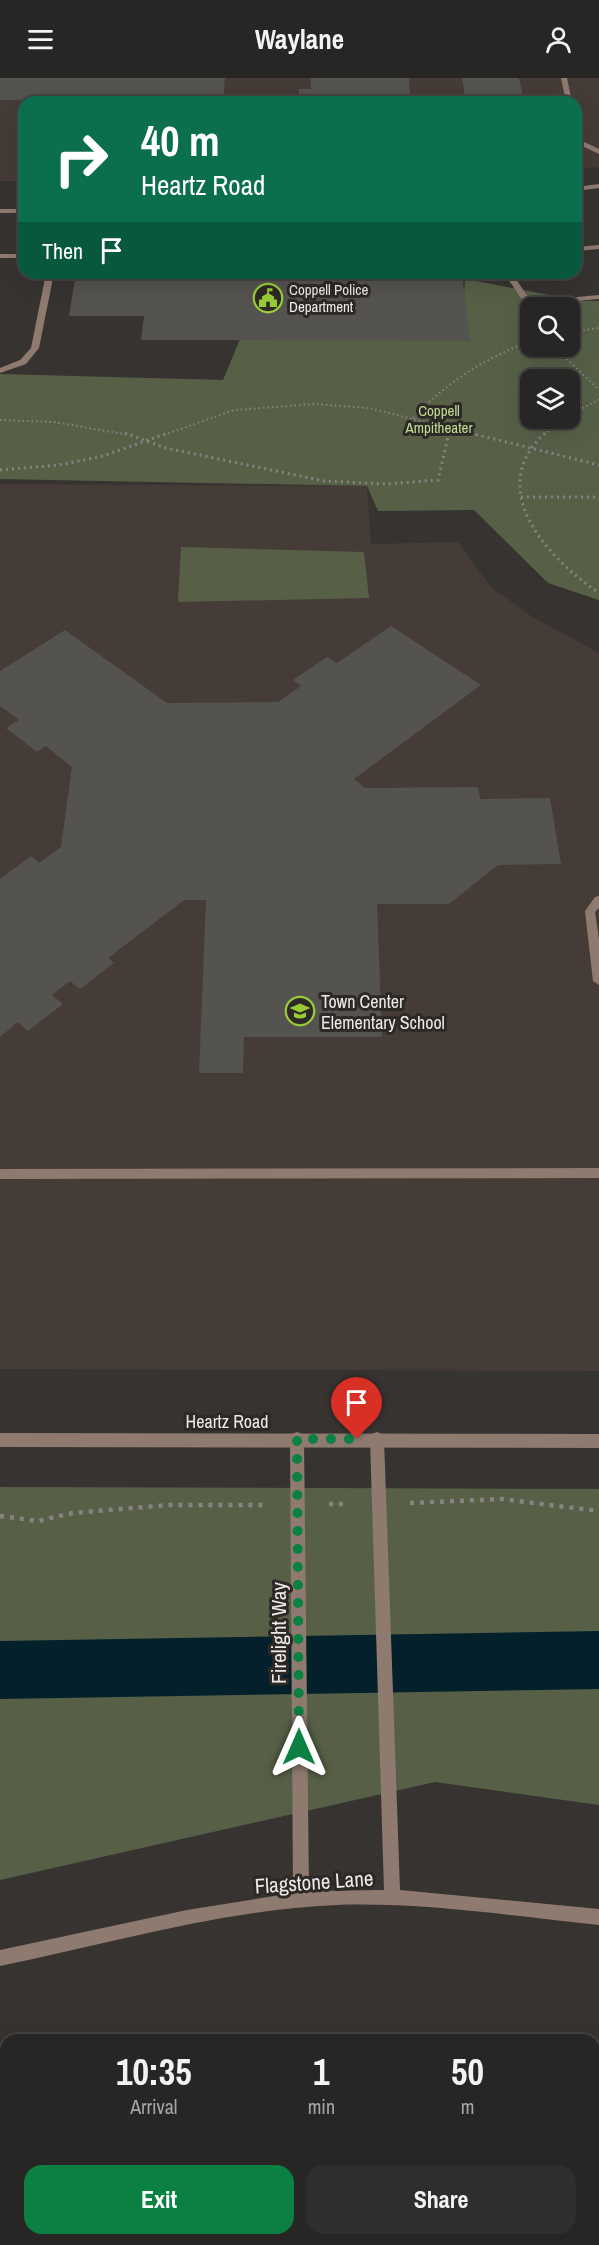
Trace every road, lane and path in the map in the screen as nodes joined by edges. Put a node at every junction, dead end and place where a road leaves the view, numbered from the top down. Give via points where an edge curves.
1 (564, 78) edge
2 (567, 96) edge
3 (582, 143) edge
4 (599, 151) edge
5 (599, 186) edge
6 (582, 188) edge
7 (0, 211) edge
8 (18, 211) edge
9 (599, 247) edge
10 (582, 248) edge
11 (0, 256) edge
12 (18, 256) edge
13 (49, 279) edge
14 (512, 279) edge
15 (599, 297) edge
16 (599, 327) edge
17 (580, 330) edge
18 (520, 345) edge
19 (565, 357) edge
20 (0, 371) edge
21 (599, 390) edge
22 (599, 400) edge
23 (580, 409) edge
24 (413, 418) junction
25 (0, 420) edge
26 (452, 427) junction
27 (549, 429) edge
28 (143, 440) junction
29 (532, 448) junction
30 (599, 465) edge
31 (0, 470) edge
32 (521, 497) junction
33 (599, 497) edge
34 (599, 593) edge
35 (599, 900) edge
36 (599, 981) edge
37 (599, 1173) edge
38 (0, 1174) edge
39 (297, 1439) junction
40 (377, 1439) junction
41 (0, 1440) edge
42 (599, 1441) edge
43 (392, 1898) junction
44 (301, 1900) junction
45 (599, 1917) edge
46 (0, 1958) edge

1 - 2 street
3 - 4 street
5 - 6 street
7 - 8 street
9 - 10 street
11 - 12 street
13 - 20 street via 35,348 23,363
14 - 15 street via 526,299
16 - 17 path
18 - 24 path via 457,378 429,399
19 - 21 path
22 - 23 path
24 - 26 path
24 - 28 path via 339,405 279,406 234,410
25 - 28 path via 119,431
26 - 28 path via 438,480 386,484 324,481
26 - 29 path
27 - 29 path
28 - 31 path via 103,456
29 - 30 path
29 - 32 path via 520,480
32 - 33 path
32 - 34 path via 525,515 546,551 562,568
35 - 36 street via 590,911
37 - 38 street
39 - 40 street, Heartz Road
39 - 41 street, Heartz Road
39 - 44 street, Firelight Way
40 - 42 street, Heartz Road
40 - 43 street
43 - 44 street, Flagstone Lane
43 - 45 street, Flagstone Lane
44 - 46 street, Flagstone Lane

